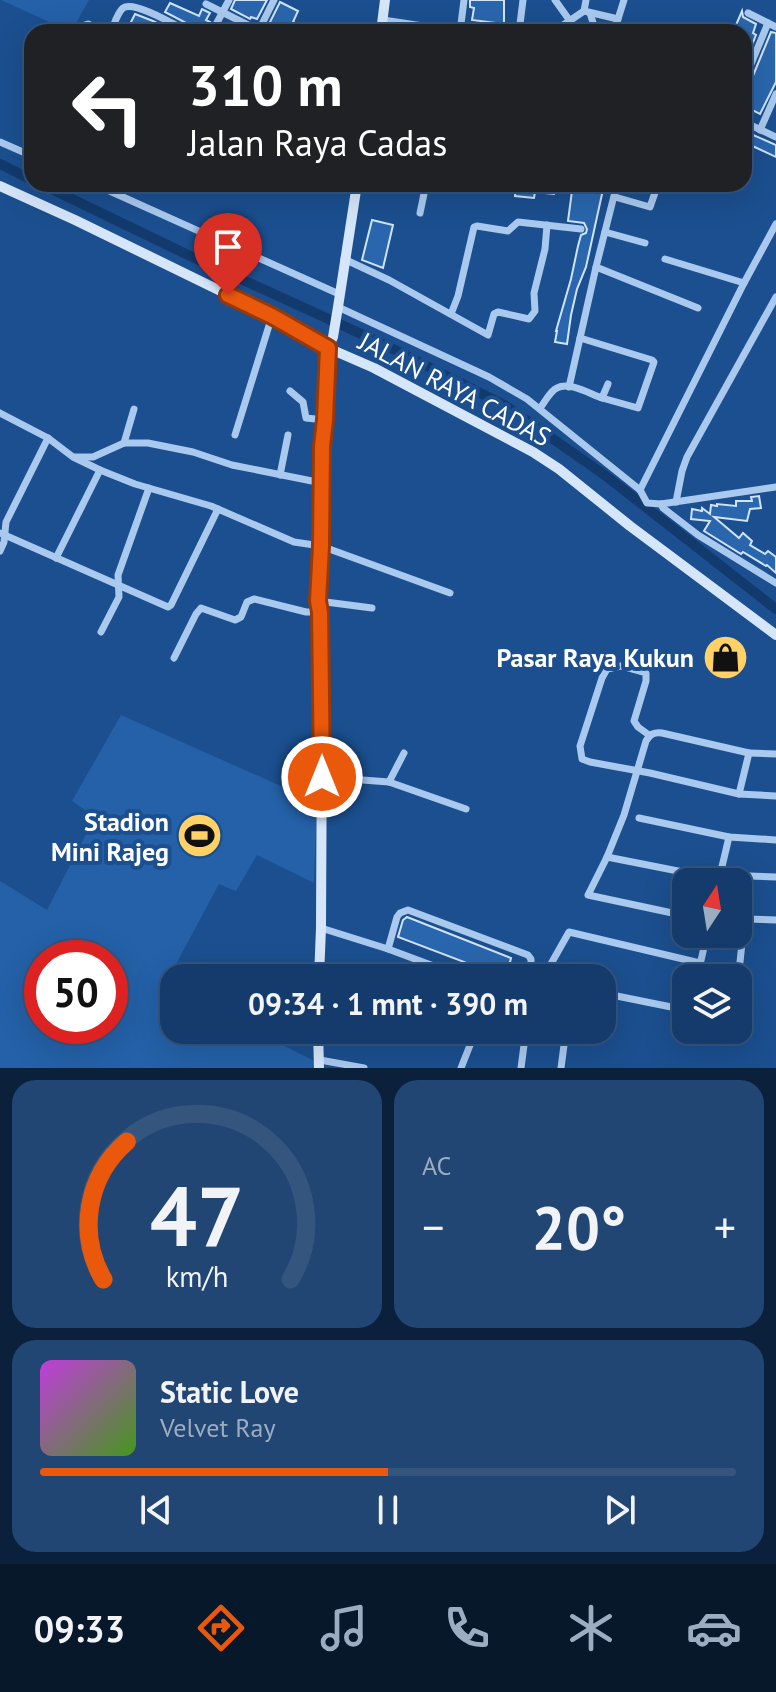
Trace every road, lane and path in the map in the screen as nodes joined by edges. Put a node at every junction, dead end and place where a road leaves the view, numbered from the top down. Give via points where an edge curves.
1 (229, 0) edge
2 (274, 0) edge
3 (385, 0) edge
4 (464, 0) edge
5 (523, 0) edge
6 (555, 0) edge
7 (586, 0) edge
8 (624, 0) edge
9 (206, 4) dead end
10 (223, 12) junction
11 (587, 12) junction
12 (748, 13) dead end
13 (618, 19) junction
14 (383, 20) junction
15 (570, 21) junction
16 (115, 24) edge
17 (173, 24) edge
18 (216, 24) edge
19 (246, 24) edge
20 (263, 24) edge
21 (382, 24) edge
22 (403, 24) edge
23 (462, 24) edge
24 (520, 24) edge
25 (565, 24) edge
26 (592, 24) edge
27 (616, 24) edge
28 (772, 25) edge
29 (752, 55) edge
30 (776, 94) edge
31 (752, 126) edge
32 (760, 130) junction
33 (776, 137) edge
34 (0, 142) edge
35 (24, 152) edge
36 (0, 186) edge
37 (112, 192) edge
38 (356, 192) edge
39 (424, 192) edge
40 (616, 192) edge
41 (655, 192) edge
42 (615, 197) junction
43 (420, 213) dead end
44 (776, 224) edge
45 (547, 225) junction
46 (581, 229) dead end
47 (605, 232) junction
48 (645, 243) dead end
49 (344, 259) junction
50 (665, 259) dead end
51 (596, 267) junction
52 (744, 283) junction
53 (339, 294) junction
54 (776, 297) edge
55 (698, 308) dead end
56 (338, 309) junction
57 (451, 314) junction
58 (272, 316) junction
59 (580, 338) junction
60 (328, 348) junction
61 (608, 384) dead end
62 (569, 387) junction
63 (290, 391) dead end
64 (602, 398) junction
65 (540, 408) junction
66 (134, 409) dead end
67 (0, 413) edge
68 (325, 420) junction
69 (235, 435) dead end
70 (288, 435) dead end
71 (48, 438) junction
72 (124, 443) junction
73 (73, 457) junction
74 (100, 470) junction
75 (280, 475) junction
76 (322, 481) junction
77 (776, 487) edge
78 (149, 488) junction
79 (640, 490) junction
80 (676, 502) junction
81 (656, 504) junction
82 (218, 509) junction
83 (2, 534) edge
84 (321, 546) junction
85 (0, 551) edge
86 (56, 558) junction
87 (776, 583) edge
88 (118, 585) junction
89 (450, 593) dead end
90 (319, 607) junction
91 (372, 608) dead end
92 (101, 632) dead end
93 (776, 635) edge
94 (174, 658) dead end
95 (649, 735) junction
96 (404, 753) dead end
97 (749, 753) junction
98 (776, 754) edge
99 (636, 772) junction
100 (322, 777) junction
101 (389, 782) junction
102 (739, 794) junction
103 (776, 796) edge
104 (466, 809) dead end
105 (639, 818) dead end
106 (729, 837) junction
107 (776, 840) edge
108 (607, 857) junction
109 (721, 868) edge
110 (672, 870) edge
111 (752, 877) edge
112 (776, 877) edge
113 (672, 913) edge
114 (776, 920) edge
115 (321, 928) junction
116 (704, 948) edge
117 (388, 949) junction
118 (740, 962) dead end
119 (700, 963) joint
120 (320, 964) edge
121 (422, 964) edge
122 (531, 964) edge
123 (551, 964) edge
124 (616, 996) edge
125 (672, 1007) edge
126 (318, 1044) edge
127 (470, 1044) edge
128 (524, 1044) edge
129 (564, 1044) edge
130 (319, 1064) edge
131 (364, 1068) edge
132 (461, 1068) edge
133 (521, 1068) edge
134 (561, 1068) edge

1 - 10 street
2 - 20 street
3 - 14 street
4 - 23 street
5 - 24 street
6 - 15 street
7 - 11 street
8 - 13 street
9 - 10 street
10 - 18 street
10 - 19 street
11 - 13 street
11 - 15 street
11 - 26 street
12 - 28 street
13 - 27 street
14 - 21 street
14 - 22 street
15 - 25 street
16 - 17 street via 130,5
28 - 29 street
30 - 32 street
31 - 32 street
32 - 33 street
34 - 35 street
36 - 58 street, JALAN RAYA CADAS
37 - 53 street
38 - 49 street
39 - 43 street
40 - 42 street
41 - 42 street via 650,207
42 - 47 street
44 - 52 street
45 - 46 street
45 - 57 street via 518,222 508,231 474,227
45 - 57 street via 535,311 529,319 498,312 488,335
47 - 48 street
47 - 51 street
49 - 53 street
49 - 57 street
50 - 52 street
51 - 55 street
51 - 59 street
52 - 79 street
53 - 56 street
54 - 80 street via 687,457
56 - 60 street
56 - 65 street via 489,377
58 - 60 street, JALAN RAYA CADAS
58 - 69 street
59 - 62 street
59 - 64 street via 654,362 638,408
60 - 68 street
60 - 93 street, JALAN RAYA CADAS via 533,452
61 - 64 street
62 - 64 street
62 - 65 street via 555,388
63 - 68 street via 303,402 306,418
65 - 79 street
66 - 72 street
67 - 71 street
68 - 76 street
70 - 75 street
71 - 73 street
71 - 83 street
72 - 73 street via 93,457
72 - 75 street via 193,452
73 - 74 street
74 - 78 street
74 - 86 street
75 - 76 street
76 - 84 street
77 - 80 street
78 - 82 street
78 - 88 street
79 - 81 street via 644,499
80 - 81 street
81 - 87 street
82 - 84 street via 294,542
82 - 88 street via 171,605
83 - 85 street
83 - 86 street
84 - 89 street
84 - 90 street
86 - 88 street
88 - 92 street via 119,597
90 - 91 street
90 - 94 street via 306,612 254,599 235,620 201,608
90 - 100 street
95 - 97 street via 675,735
95 - 99 street
95 - 99 street via 634,721 646,673 621,666 607,669 580,756
96 - 101 street
97 - 98 street
97 - 102 street
99 - 102 street
99 - 108 street
100 - 101 street
100 - 115 street
101 - 104 street
102 - 103 street
105 - 106 street
106 - 107 street
106 - 109 street
108 - 110 street
108 - 113 street via 588,895
111 - 112 street
114 - 118 street via 746,919
115 - 117 street
115 - 120 street
116 - 119 street
117 - 121 street
117 - 122 street via 397,917 408,910 528,955
119 - 123 street via 569,932
124 - 125 street
126 - 130 street
127 - 132 street
128 - 133 street
129 - 134 street
130 - 131 street

